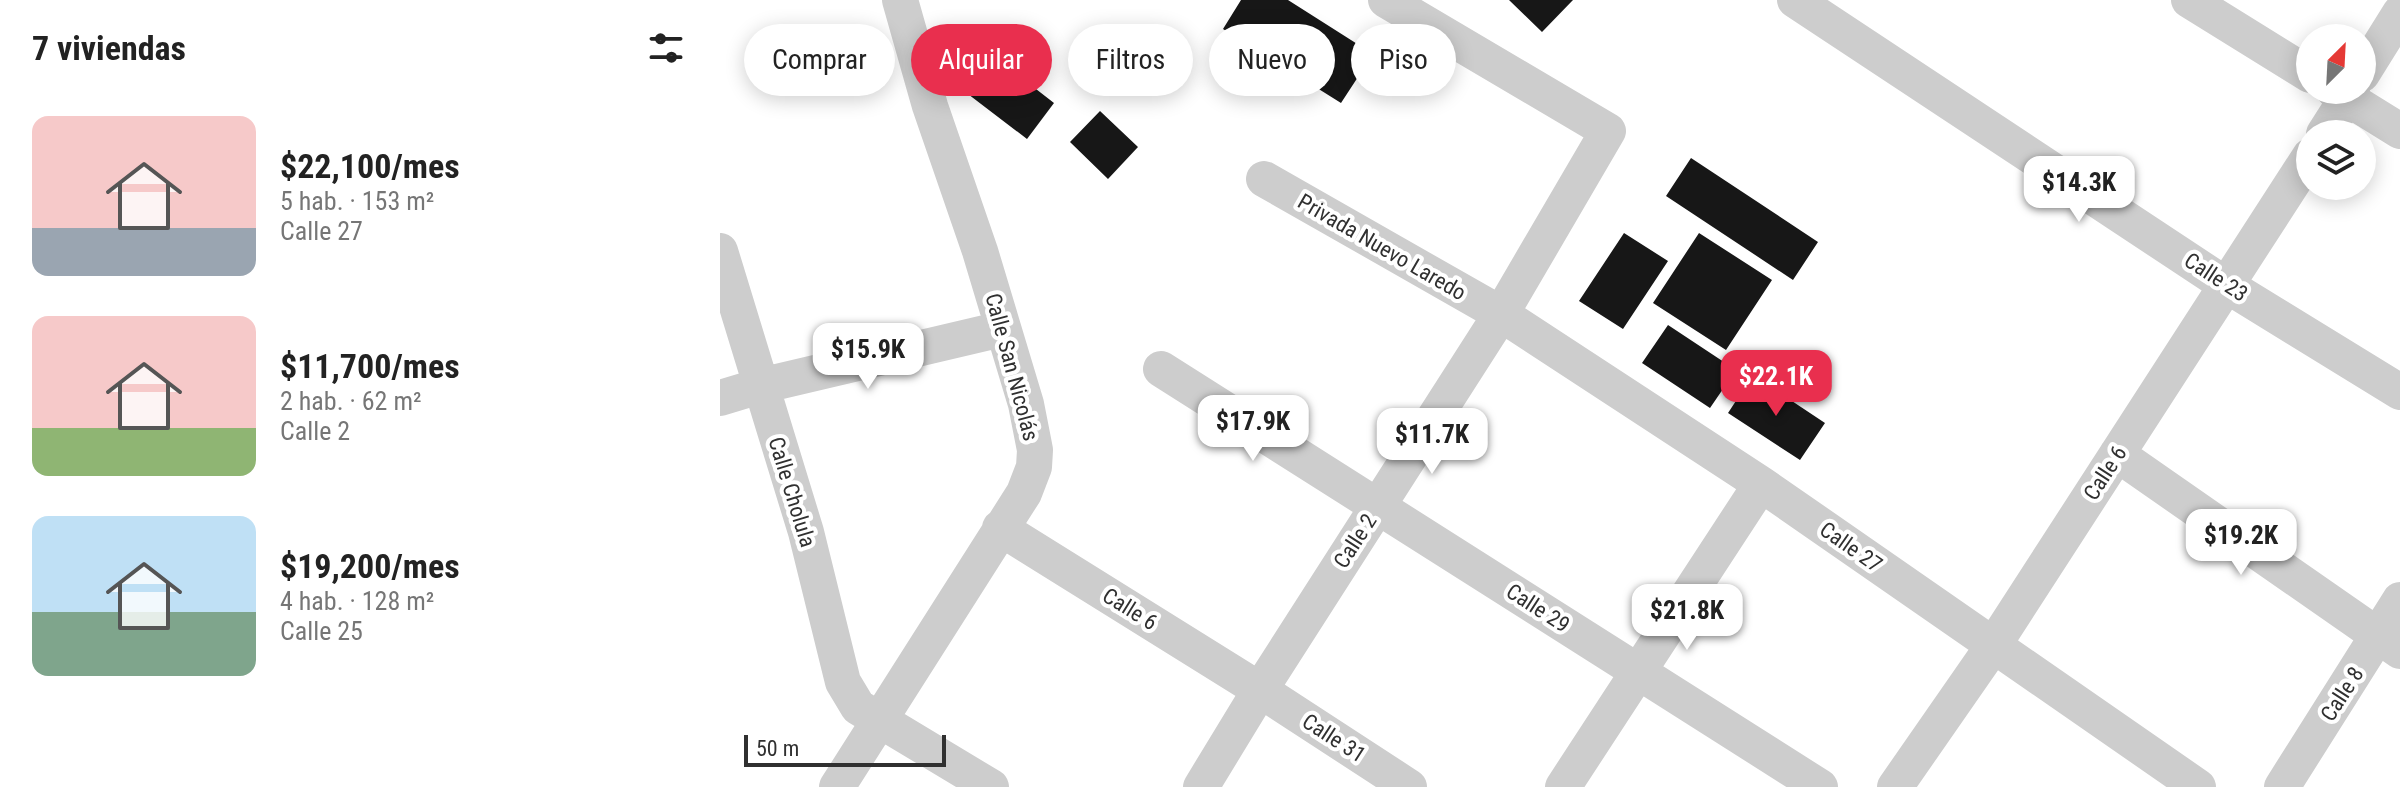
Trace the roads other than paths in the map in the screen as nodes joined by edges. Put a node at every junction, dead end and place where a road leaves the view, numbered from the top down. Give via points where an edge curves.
1 (900, 0) edge
2 (1386, 0) edge
3 (1438, 0) edge
4 (1795, 0) edge
5 (2189, 0) edge
6 (2400, 13) edge
7 (1427, 24) edge
8 (1445, 24) edge
9 (1456, 41) edge
10 (2376, 48) edge
11 (2296, 66) edge
12 (2368, 104) edge
13 (2400, 131) edge
14 (2296, 178) edge
15 (1264, 179) dead end
16 (720, 251) edge
17 (2226, 285) junction
18 (1501, 314) junction
19 (1002, 329) junction
20 (1161, 369) dead end
21 (760, 386) junction
22 (2400, 392) edge
23 (720, 398) edge
24 (2117, 454) junction
25 (1761, 484) junction
26 (1377, 505) junction
27 (1000, 528) junction
28 (2400, 600) edge
29 (2389, 644) edge
30 (1993, 646) junction
31 (1638, 673) junction
32 (1260, 690) junction
33 (879, 721) junction
34 (837, 787) edge
35 (991, 787) edge
36 (1201, 787) edge
37 (1409, 787) edge
38 (1563, 787) edge
39 (1820, 787) edge
40 (1895, 787) edge
41 (2198, 787) edge
42 (2282, 787) edge

1 - 19 street, Calle San Nicolás
2 - 7 street
3 - 8 street
4 - 17 street, Calle 23
5 - 11 street
6 - 10 street
9 - 18 street, Calle 2 via 1608,131
12 - 13 street
14 - 17 street, Calle 6
15 - 18 street, Privada Nuevo Laredo
16 - 21 street, Calle Cholula
17 - 22 street, Calle 23
17 - 24 street, Calle 6
18 - 25 street, Calle 27
18 - 26 street, Calle 2
19 - 21 street
19 - 27 street, Calle San Nicolás via 1035,450 1024,493
20 - 26 street, Calle 29
21 - 23 street
21 - 33 street, Calle Cholula via 806,532 843,682 858,707
24 - 29 street
24 - 30 street, Calle 6
25 - 30 street, Calle 27
25 - 31 street
26 - 31 street, Calle 29
26 - 32 street, Calle 2
27 - 32 street, Calle 6
27 - 33 street, Calle San Nicolás
28 - 29 street, Calle 8
29 - 42 street, Calle 8
30 - 40 street, Calle 6
30 - 41 street, Calle 27
31 - 38 street
31 - 39 street, Calle 29
32 - 36 street, Calle 2
32 - 37 street, Calle 31
33 - 34 street, Calle San Nicolás
33 - 35 street, Calle Cholula

